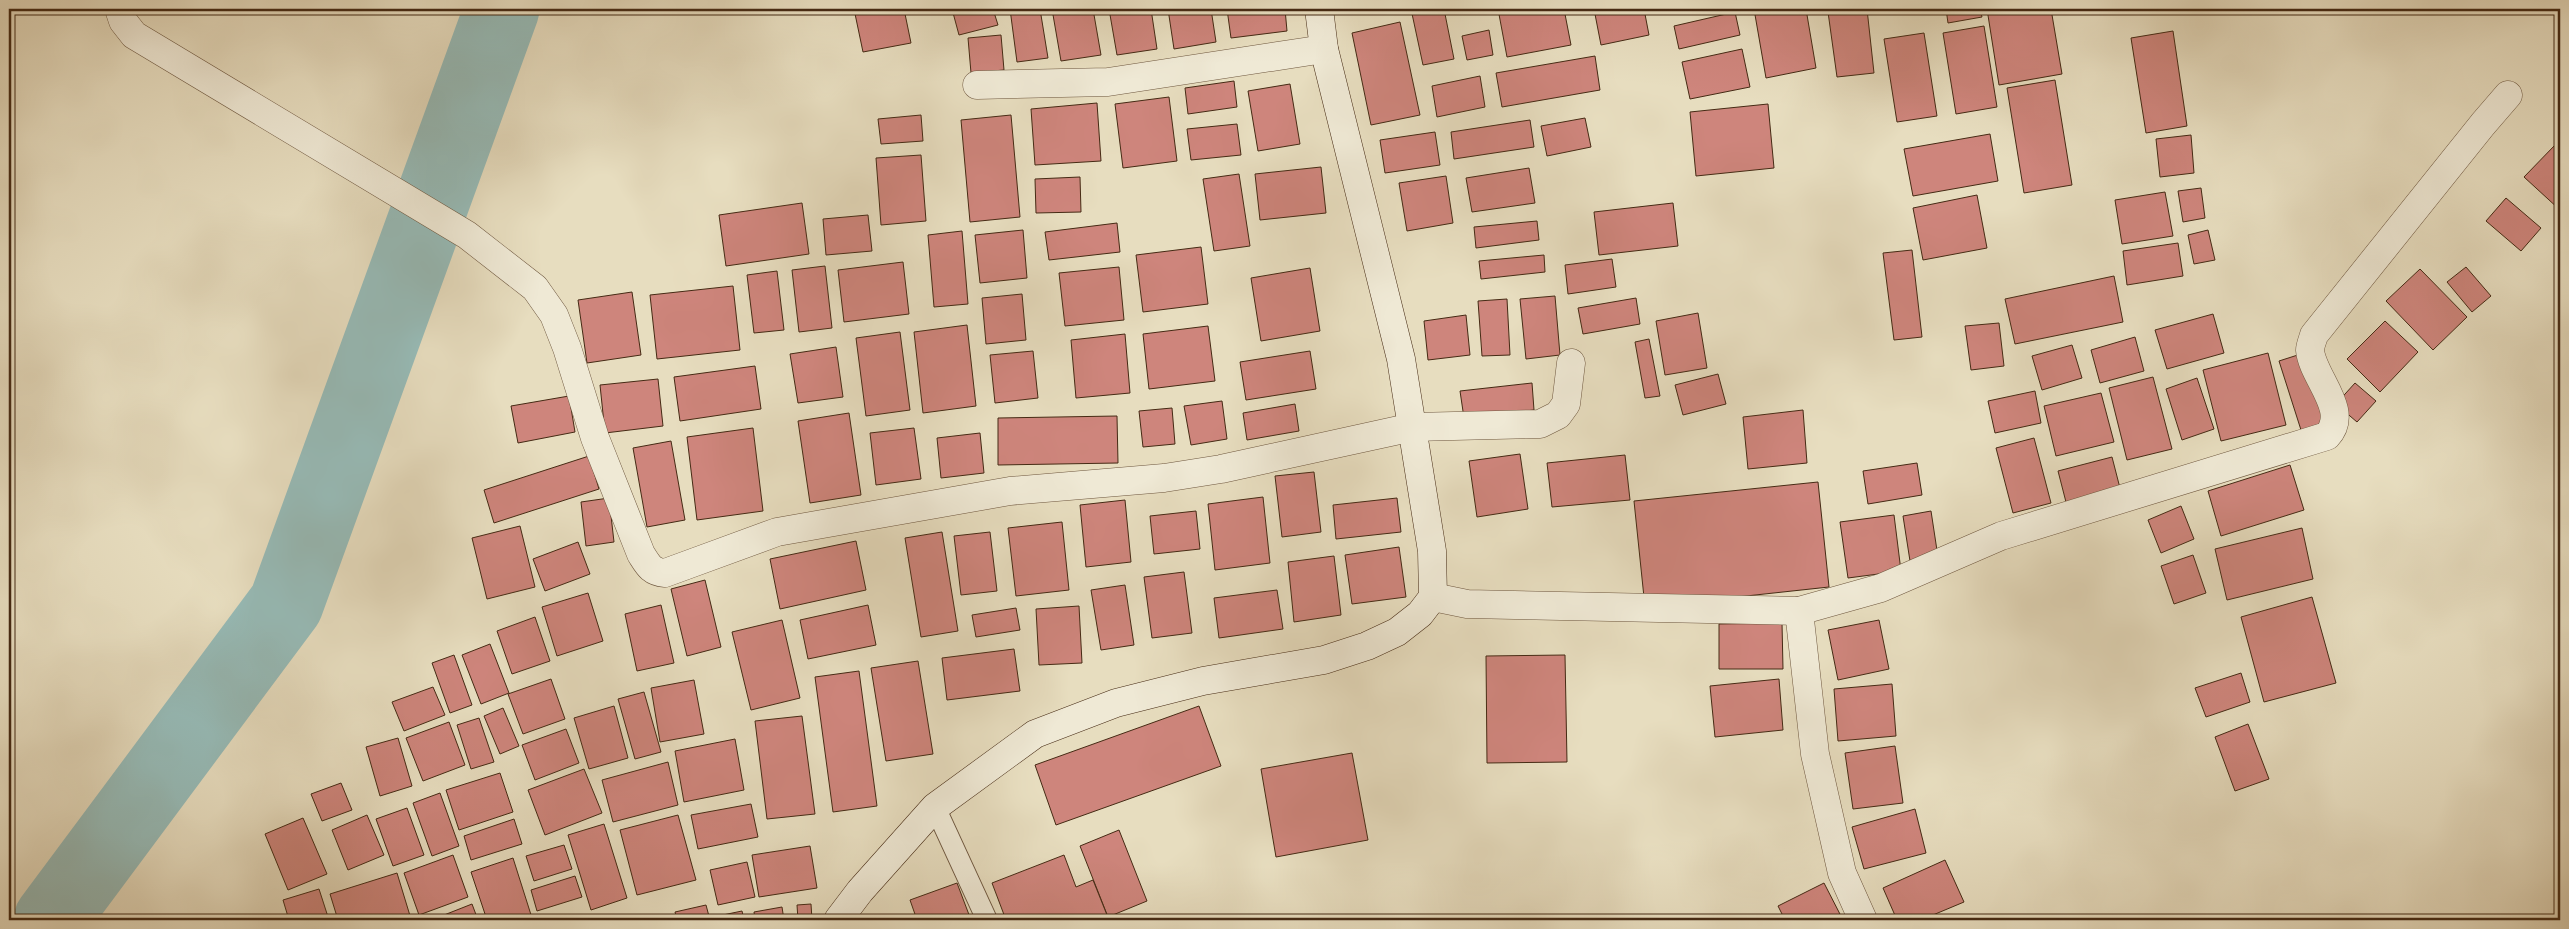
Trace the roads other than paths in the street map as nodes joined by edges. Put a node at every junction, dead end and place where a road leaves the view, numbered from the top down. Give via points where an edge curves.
1 (119, 9) edge
2 (1319, 9) edge
3 (1324, 49) junction
4 (977, 85) dead end
5 (2508, 95) dead end
6 (1571, 363) dead end
7 (1413, 427) junction
8 (1433, 596) junction
9 (1799, 611) junction
10 (935, 807) junction
11 (838, 920) edge
12 (987, 920) edge
13 (1863, 920) edge

1 - 7 street via 123,21 134,34 468,235 536,288 554,315 595,438 641,554 650,569 656,572 665,573 777,532 1010,491 1164,478 1221,469
2 - 3 street
3 - 4 street via 1108,82
3 - 7 street via 1400,359
5 - 9 street via 2314,335 2310,350 2336,413 2333,430 2327,436 2001,536 1881,588
6 - 7 street via 1566,404 1558,415 1540,424
7 - 8 street via 1432,551
8 - 9 street via 1467,604
8 - 10 street via 1420,614 1397,632 1367,646 1324,660 1203,681 1116,702 1035,734
9 - 13 street via 1815,754 1842,873
10 - 11 street
10 - 12 lane

